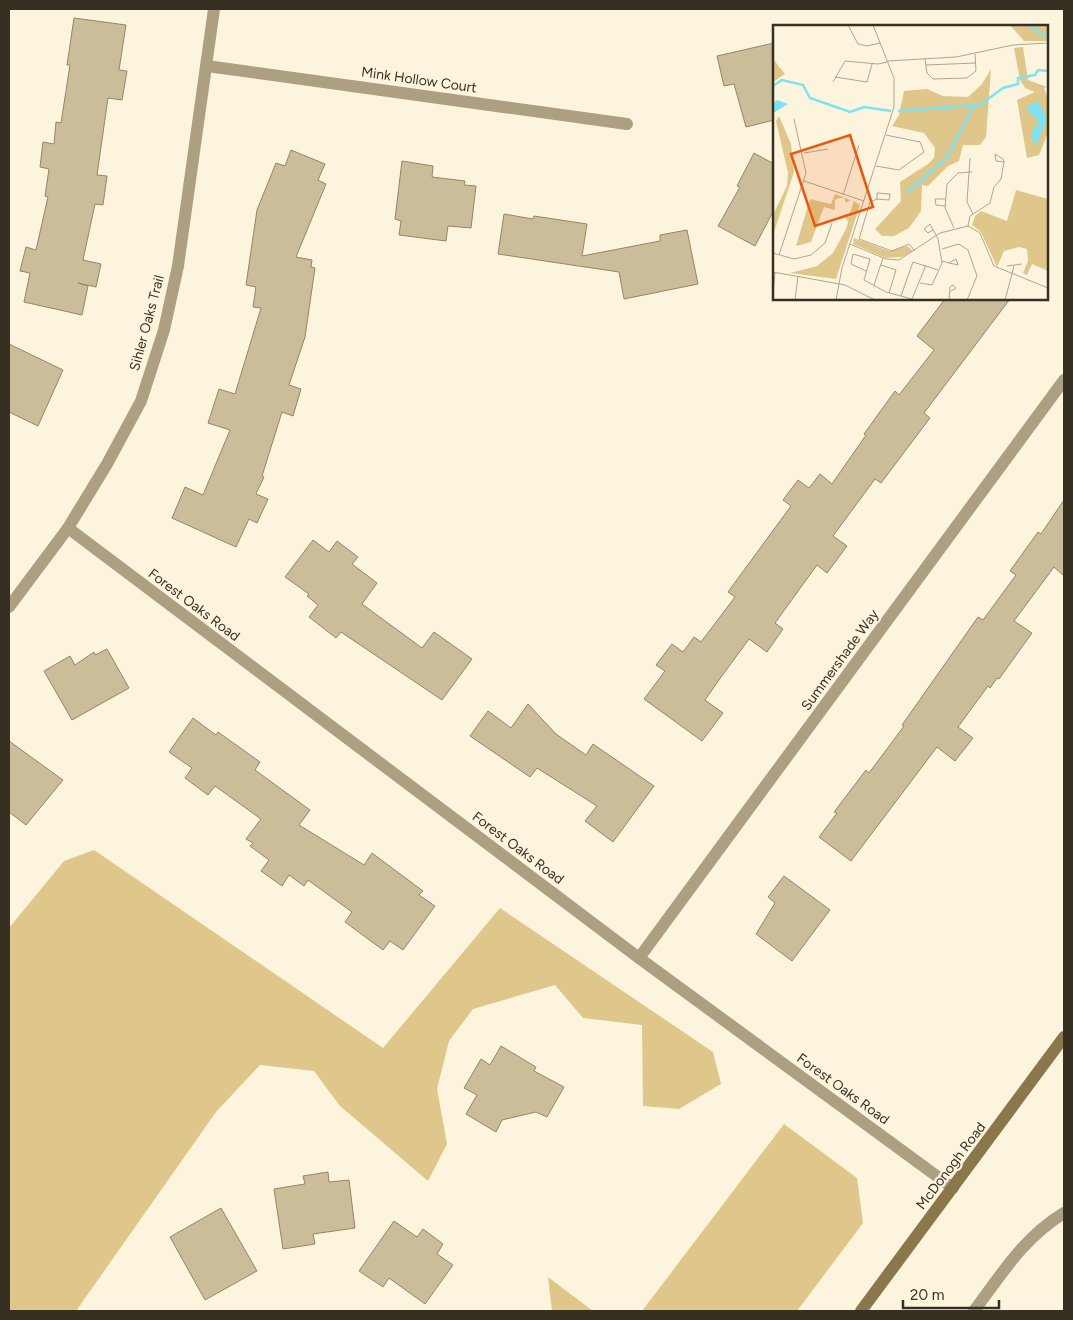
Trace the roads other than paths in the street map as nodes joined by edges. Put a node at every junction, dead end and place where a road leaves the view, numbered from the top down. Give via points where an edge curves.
1 (214, 9) edge
2 (207, 66) junction
3 (627, 124) dead end
4 (1064, 380) edge
5 (68, 528) junction
6 (9, 607) edge
7 (639, 958) junction
8 (1064, 1038) edge
9 (953, 1188) junction
10 (1064, 1213) edge
11 (861, 1311) edge
12 (974, 1311) edge

1 - 2 street, Sihler Oaks Trail
2 - 3 street, Mink Hollow Court
2 - 5 street, Sihler Oaks Trail via 178,266 164,330 140,402
4 - 7 street, Summershade Way
5 - 6 street, Sihler Oaks Trail
5 - 7 street, Forest Oaks Road
7 - 9 street, Forest Oaks Road
8 - 9 main road, McDonogh Road
9 - 11 main road, McDonogh Road
10 - 12 street via 1044,1225 1021,1247

